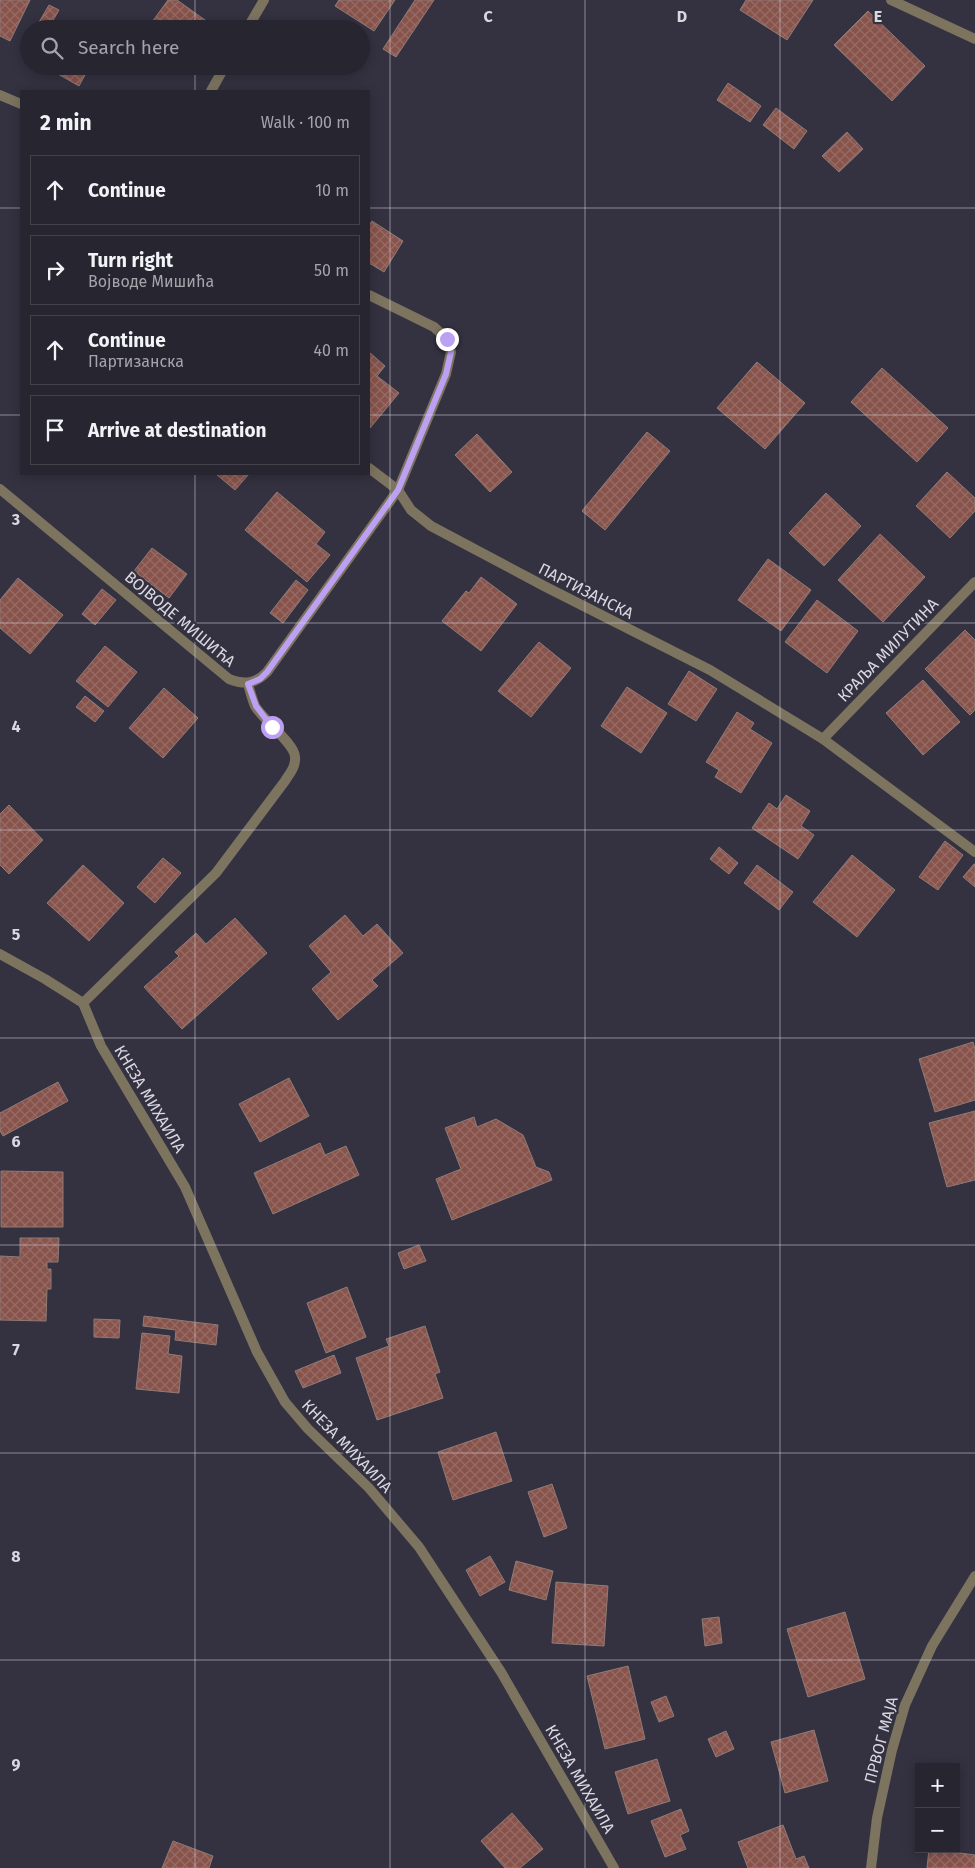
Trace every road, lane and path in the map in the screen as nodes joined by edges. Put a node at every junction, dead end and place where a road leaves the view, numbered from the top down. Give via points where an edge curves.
1 (264, 0) edge
2 (891, 0) edge
3 (252, 20) edge
4 (975, 39) edge
5 (220, 75) edge
6 (212, 90) edge
7 (0, 95) edge
8 (20, 104) edge
9 (370, 295) edge
10 (370, 469) edge
11 (0, 489) edge
12 (398, 490) junction
13 (975, 582) edge
14 (248, 684) junction
15 (823, 739) junction
16 (975, 852) edge
17 (0, 954) edge
18 (83, 1003) junction
19 (975, 1576) edge
20 (614, 1868) edge
21 (871, 1868) edge

1 - 3 street
2 - 4 street
5 - 6 street
7 - 8 street
9 - 12 street via 434,327 447,339 451,352 446,374
10 - 12 street
11 - 14 street, ВОЈВОДЕ МИШИЋА via 229,679
12 - 14 street, ВОЈВОДЕ МИШИЋА via 267,672
12 - 15 street, ПАРТИЗАНСКА via 410,510 431,526 710,670
13 - 15 street, КРАЉА МИЛУТИНА
14 - 18 street via 256,706 296,755 294,766 216,873
15 - 16 street, ПАРТИЗАНСКА
17 - 18 street
18 - 20 street, КНЕЗА МИХАИЛА via 101,1046 185,1187 257,1352 285,1402 419,1546 502,1672
19 - 21 street, ПРВОГ МАЈА via 932,1646 905,1705 877,1818

